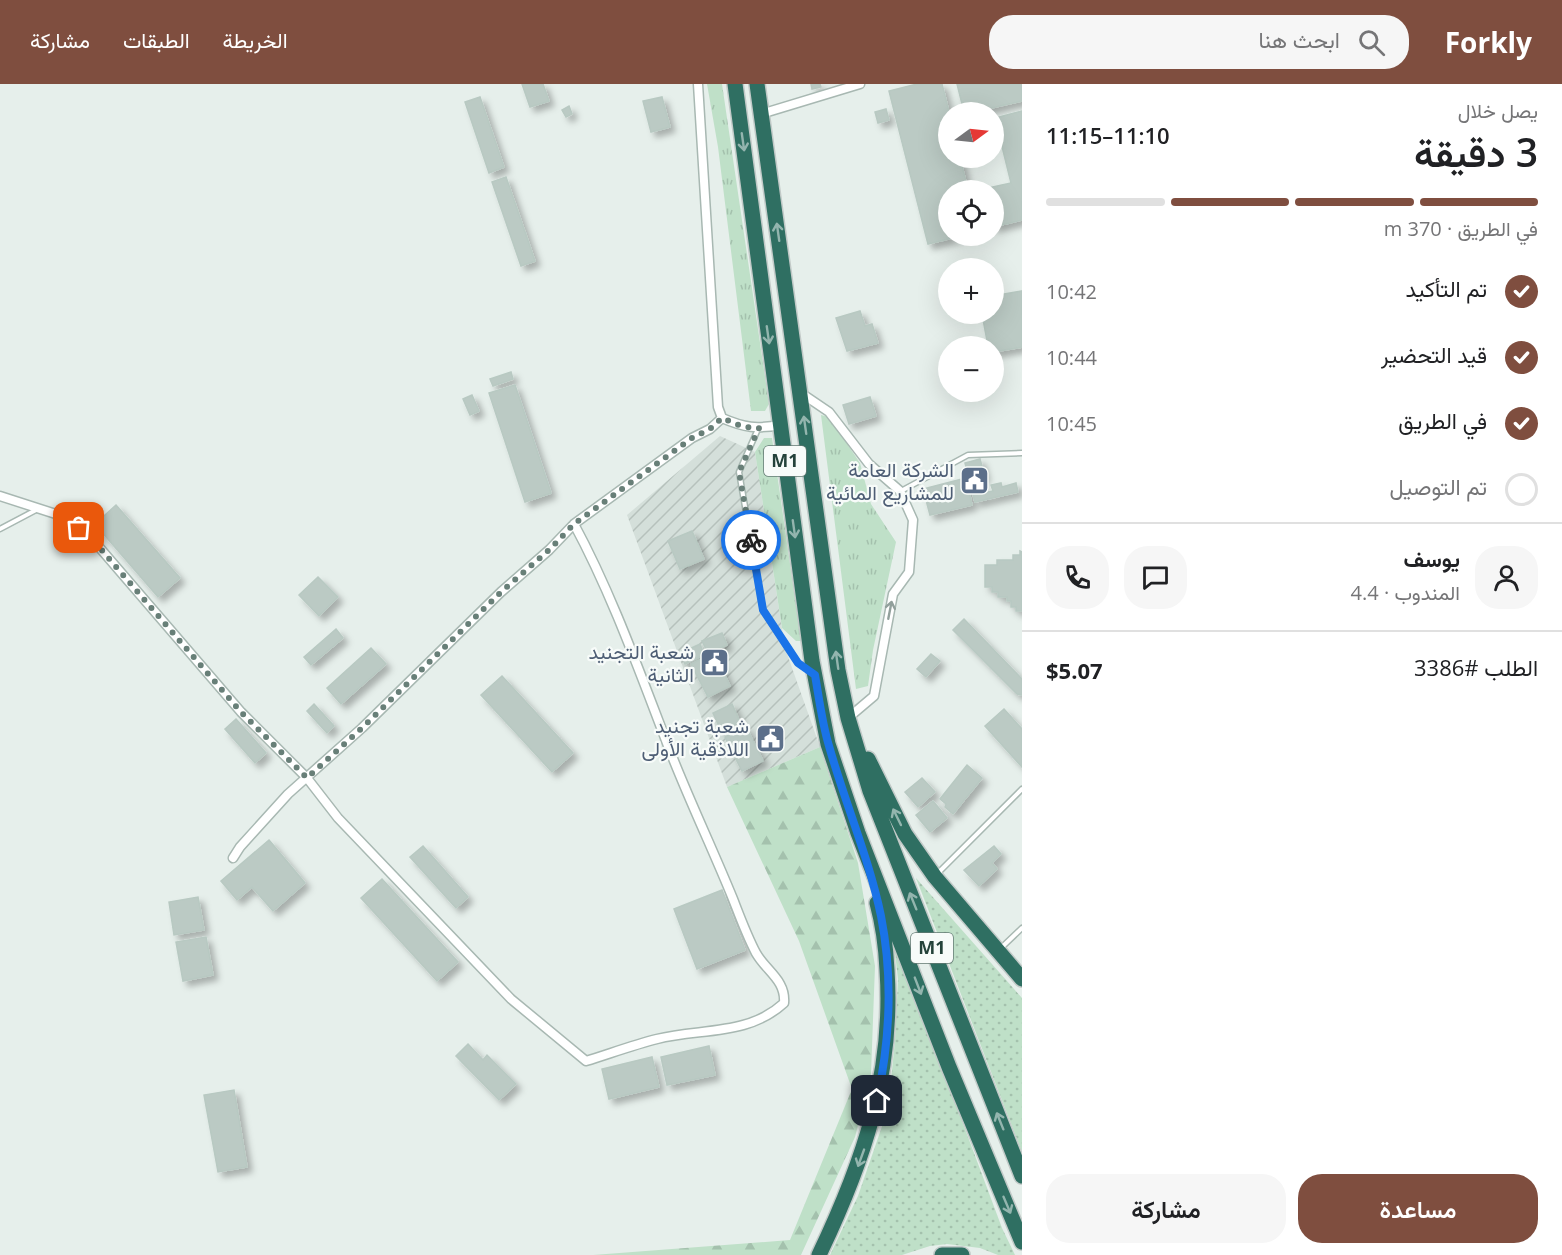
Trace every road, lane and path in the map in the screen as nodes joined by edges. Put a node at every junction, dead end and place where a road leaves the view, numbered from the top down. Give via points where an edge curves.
1 (698, 84) edge
2 (735, 84) edge
3 (757, 84) edge
4 (860, 84) edge
5 (761, 114) junction
6 (801, 393) junction
7 (722, 418) junction
8 (781, 425) junction
9 (759, 428) junction
10 (1022, 453) edge
11 (900, 491) junction
12 (0, 496) edge
13 (40, 508) junction
14 (574, 524) junction
15 (0, 529) edge
16 (815, 675) junction
17 (848, 718) junction
18 (307, 778) junction
19 (1022, 789) edge
20 (858, 833) junction
21 (233, 858) dead end
22 (935, 876) junction
23 (1022, 927) edge
24 (998, 951) junction
25 (1022, 979) edge
26 (1022, 1176) edge
27 (1022, 1242) edge
28 (819, 1255) edge
29 (942, 1255) edge
30 (962, 1255) edge

1 - 7 street via 715,391
2 -> 8 highway, M1
3 - 5 highway, M1
4 - 5 street
6 -> 5 highway, M1
6 - 11 street via 829,412 869,464
17 -> 6 highway, M1 via 838,670
7 - 9 street via 743,427
7 - 14 street
8 - 9 street
8 -> 16 highway, M1
9 - 16 lane via 739,472 763,610 798,663
10 - 11 lane via 968,454
17 -> 11 street via 874,696 893,594 909,572 913,520
12 - 13 street
13 - 15 lane
13 - 18 street via 65,517 93,540 241,712
14 - 18 street
14 - 18 street via 749,939 757,956 781,983 784,1003 759,1021 658,1038 586,1061 511,999 338,818
16 - 20 highway, M1 via 828,744
22 -> 17 highway via 905,834
26 -> 17 highway, M1 via 870,792
18 - 21 street via 288,794
19 - 22 lane
20 -> 27 highway, M1
20 -> 28 highway via 881,915 889,990 888,1029 884,1068 863,1154
22 - 24 highway
23 - 24 lane
24 - 25 highway
29 - 30 highway

